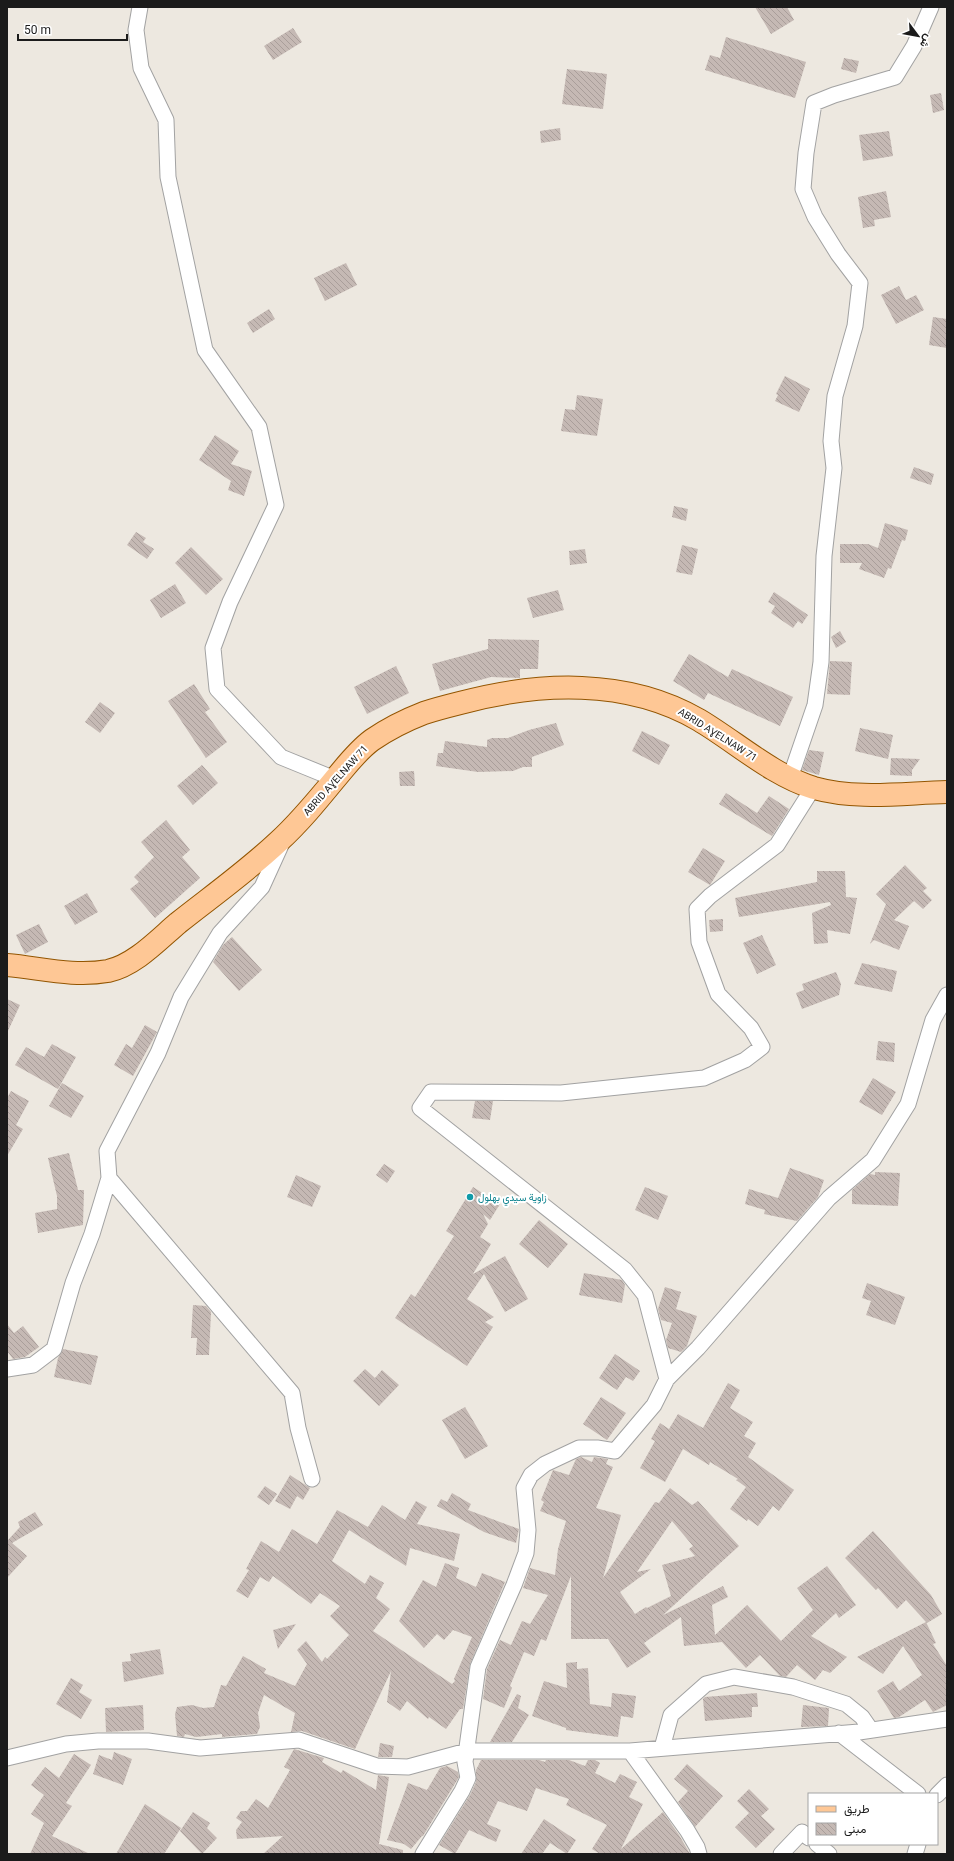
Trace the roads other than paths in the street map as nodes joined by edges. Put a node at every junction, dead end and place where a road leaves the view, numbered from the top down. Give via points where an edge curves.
1 (140, 7) edge
2 (931, 7) edge
3 (790, 778) junction
4 (335, 779) junction
5 (813, 788) junction
6 (947, 792) edge
7 (286, 834) junction
8 (7, 965) edge
9 (947, 995) edge
10 (108, 1178) junction
11 (7, 1369) edge
12 (667, 1379) junction
13 (312, 1479) dead end
14 (947, 1719) edge
15 (872, 1730) junction
16 (839, 1733) junction
17 (662, 1748) junction
18 (467, 1751) junction
19 (630, 1751) junction
20 (7, 1758) edge
21 (947, 1785) edge
22 (917, 1793) edge
23 (938, 1794) edge
24 (808, 1837) edge
25 (818, 1845) edge
26 (423, 1854) edge
27 (699, 1854) edge
28 (781, 1854) edge
29 (829, 1854) edge

1 - 4 street via 136,30 140,68 166,120 168,177 205,350 259,427 276,505 230,602 213,648 217,689 281,757
2 - 3 street via 914,46 895,77 814,103 806,154 804,189 815,218 860,283 855,326 835,396 831,441 834,468 824,556 819,677 815,705
3 - 4 main road, ABRID AƔELNAW 71 via 698,720 662,702 636,694 579,688 527,689 424,713 389,729 371,741 354,756
3 - 5 main road, ABRID AƔELNAW 71
4 - 7 main road, ABRID AƔELNAW 71
5 - 6 main road, ABRID AƔELNAW 71 via 857,795
5 - 12 street via 776,845 697,909 699,942 718,994 751,1028 762,1047 745,1060 704,1078 561,1093 431,1092 420,1108 625,1270 645,1295
7 - 8 main road, ABRID AƔELNAW 71 via 228,885 148,948 122,965 111,970 76,974
7 - 10 street via 262,887 220,933 181,997 158,1053 107,1151
9 - 12 street via 933,1020 908,1104 873,1160 829,1198 698,1348
10 - 11 street via 54,1349 33,1365
10 - 13 street via 292,1393 298,1428
12 - 18 street via 654,1405 615,1451 579,1448 545,1464 527,1481 524,1488 528,1530 526,1553 478,1667
14 - 15 street
15 - 16 street
15 - 17 street via 862,1717 846,1704 793,1687 734,1677 706,1684 672,1715
16 - 17 street
16 - 22 street
17 - 19 street
18 - 19 street
18 - 20 street via 408,1767 377,1766 299,1740 200,1748 148,1741 98,1741 66,1744
18 - 26 street via 465,1762 468,1778
19 - 27 street via 687,1830
21 - 23 street
24 - 28 street via 802,1832
25 - 29 street

